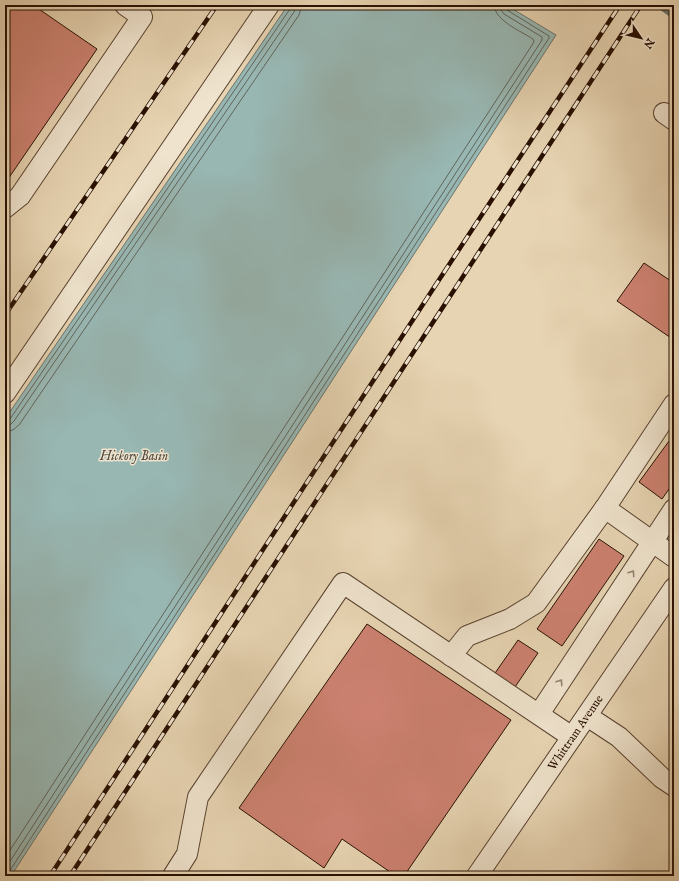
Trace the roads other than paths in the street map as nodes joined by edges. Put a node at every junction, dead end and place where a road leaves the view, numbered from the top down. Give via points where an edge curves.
1 (125, 5) edge
2 (269, 5) edge
3 (5, 208) edge
4 (5, 393) edge
5 (674, 404) edge
6 (605, 508) junction
7 (674, 509) edge
8 (653, 543) junction
9 (674, 557) edge
10 (674, 588) edge
11 (451, 656) junction
12 (539, 714) junction
13 (587, 716) junction
14 (572, 737) junction
15 (674, 786) edge
16 (173, 876) edge
17 (477, 876) edge

1 - 3 street via 142,17 20,196
2 - 4 street
5 - 6 street
6 - 8 street
6 - 11 street via 536,603 510,619 467,636
7 - 8 street
8 - 9 street
12 -> 8 street
10 - 13 street, Whittram Avenue
11 - 12 street
11 - 16 street via 343,583 198,797 187,854
12 - 14 street
13 - 14 street, Whittram Avenue
13 - 15 street via 619,737 662,778
14 - 17 street, Whittram Avenue

